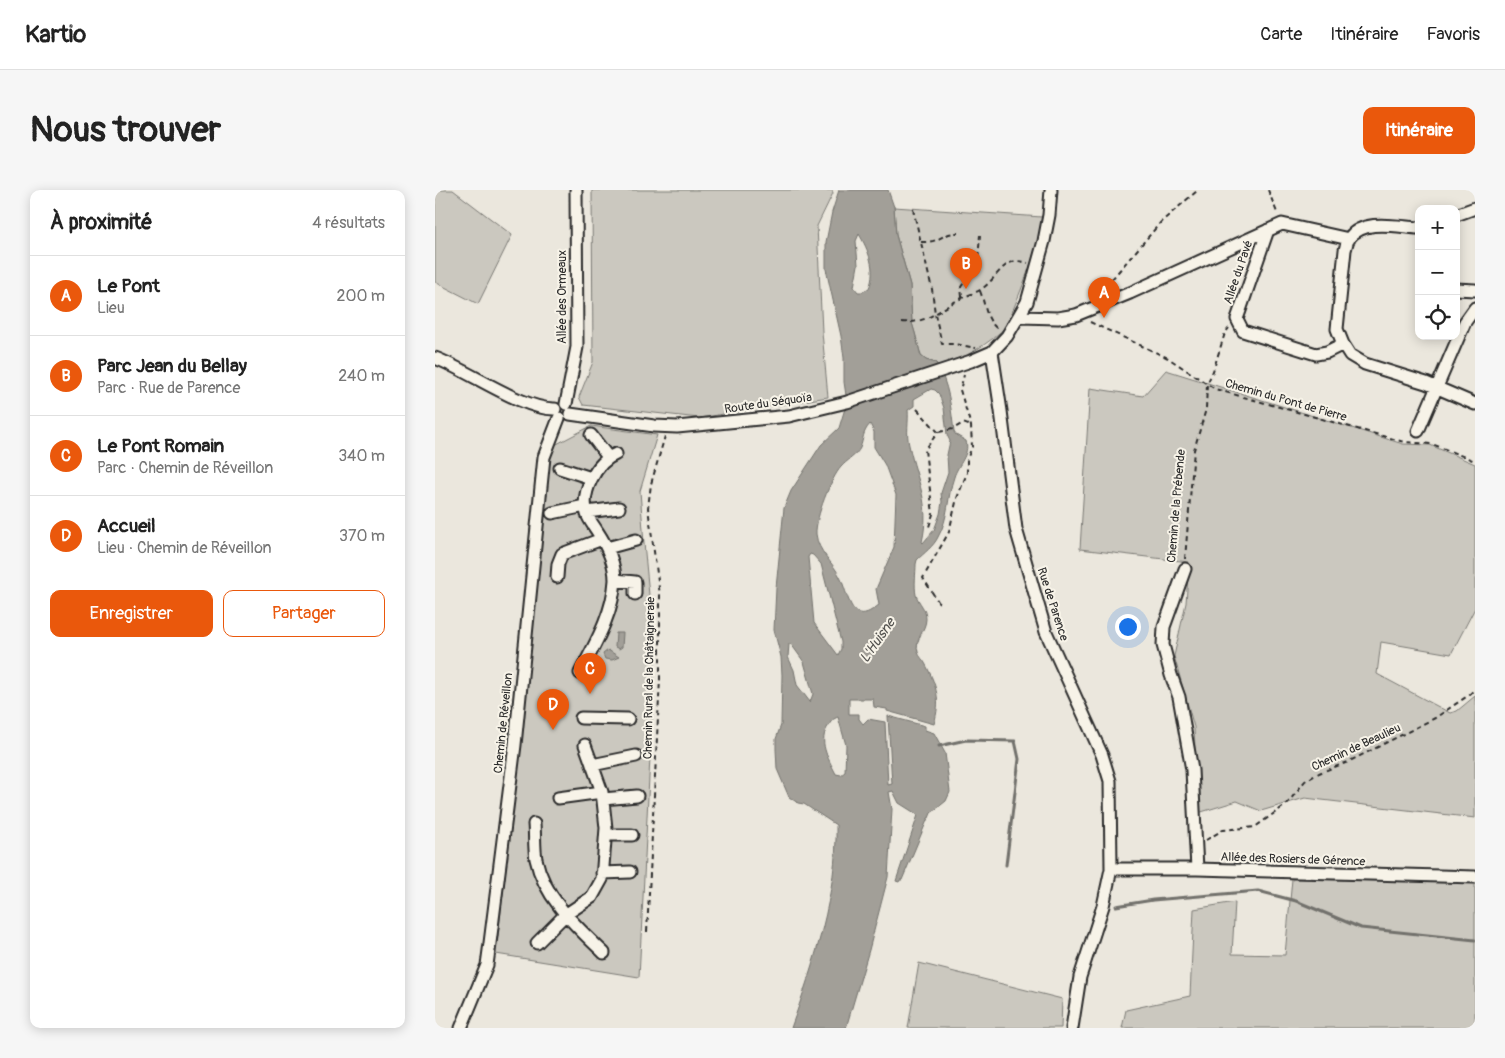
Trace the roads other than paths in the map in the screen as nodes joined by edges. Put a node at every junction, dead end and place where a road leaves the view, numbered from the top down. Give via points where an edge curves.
1 (576, 190) edge
2 (1051, 190) edge
3 (1475, 208) edge
4 (1460, 214) edge
5 (1415, 228) edge
6 (1268, 230) junction
7 (1349, 239) junction
8 (1460, 289) edge
9 (1475, 290) edge
10 (1475, 308) edge
11 (1019, 317) junction
12 (1461, 320) edge
13 (1343, 344) junction
14 (435, 358) edge
15 (977, 360) junction
16 (1437, 388) junction
17 (1475, 404) edge
18 (563, 411) junction
19 (1418, 430) dead end
20 (591, 435) dead end
21 (560, 468) dead end
22 (591, 478) junction
23 (619, 508) dead end
24 (586, 509) junction
25 (553, 513) dead end
26 (636, 540) dead end
27 (605, 543) junction
28 (1185, 569) road end
29 (636, 570) dead end
30 (557, 577) dead end
31 (615, 580) junction
32 (635, 582) junction
33 (635, 594) dead end
34 (580, 673) dead end
35 (581, 718) dead end
36 (628, 719) dead end
37 (585, 745) dead end
38 (636, 756) dead end
39 (592, 765) junction
40 (603, 796) junction
41 (637, 796) dead end
42 (558, 798) dead end
43 (534, 824) dead end
44 (606, 835) junction
45 (632, 835) dead end
46 (1111, 869) junction
47 (1197, 869) junction
48 (602, 872) junction
49 (631, 872) dead end
50 (1475, 877) edge
51 (565, 915) junction
52 (537, 943) dead end
53 (604, 953) dead end
54 (461, 1028) edge
55 (1072, 1028) edge

1 - 18 street, Allée des Ormeaux via 577,347
2 - 11 street via 1038,265
3 - 4 street
5 - 7 street via 1375,225 1363,228
6 - 7 street, Allée du Pavé via 1282,224
6 - 11 street via 1076,316
6 - 13 street, Allée du Pavé via 1237,319 1243,331 1316,354
7 - 13 street via 1345,250 1337,329
8 - 9 street
10 - 12 street
11 - 15 street via 1007,336
12 - 16 street
13 - 16 street via 1350,355 1365,364
14 - 18 street, Route du Séquoïa via 526,403
15 - 18 street, Route du Séquoïa via 833,406 789,416 668,427
15 - 46 street, Rue de Parence via 1001,411 1013,508 1046,632 1102,755 1110,780
16 - 17 street
16 - 19 street
18 - 54 street, Chemin de Réveillon via 544,457 515,745 487,965
20 - 22 street via 612,456
21 - 22 street
22 - 24 street
23 - 24 street
24 - 25 street
24 - 27 street
26 - 27 street
27 - 30 street via 562,554
27 - 31 street
28 - 47 street, Chemin de la Prébende via 1164,627 1163,645 1179,697 1192,770
29 - 32 street
31 - 32 street
31 - 34 street via 611,607
32 - 33 street
35 - 36 street
37 - 39 street
38 - 39 street
39 - 40 street
40 - 41 street
40 - 42 street
40 - 44 street
43 - 51 street via 536,860 546,885
44 - 45 street
44 - 48 street
46 - 47 street, Allée des Rosiers de Gérence
46 - 55 street, Rue de Parence via 1103,906 1080,977
47 - 50 street, Allée des Rosiers de Gérence
48 - 49 street
48 - 51 street via 602,879 592,897
51 - 52 street
51 - 53 street

